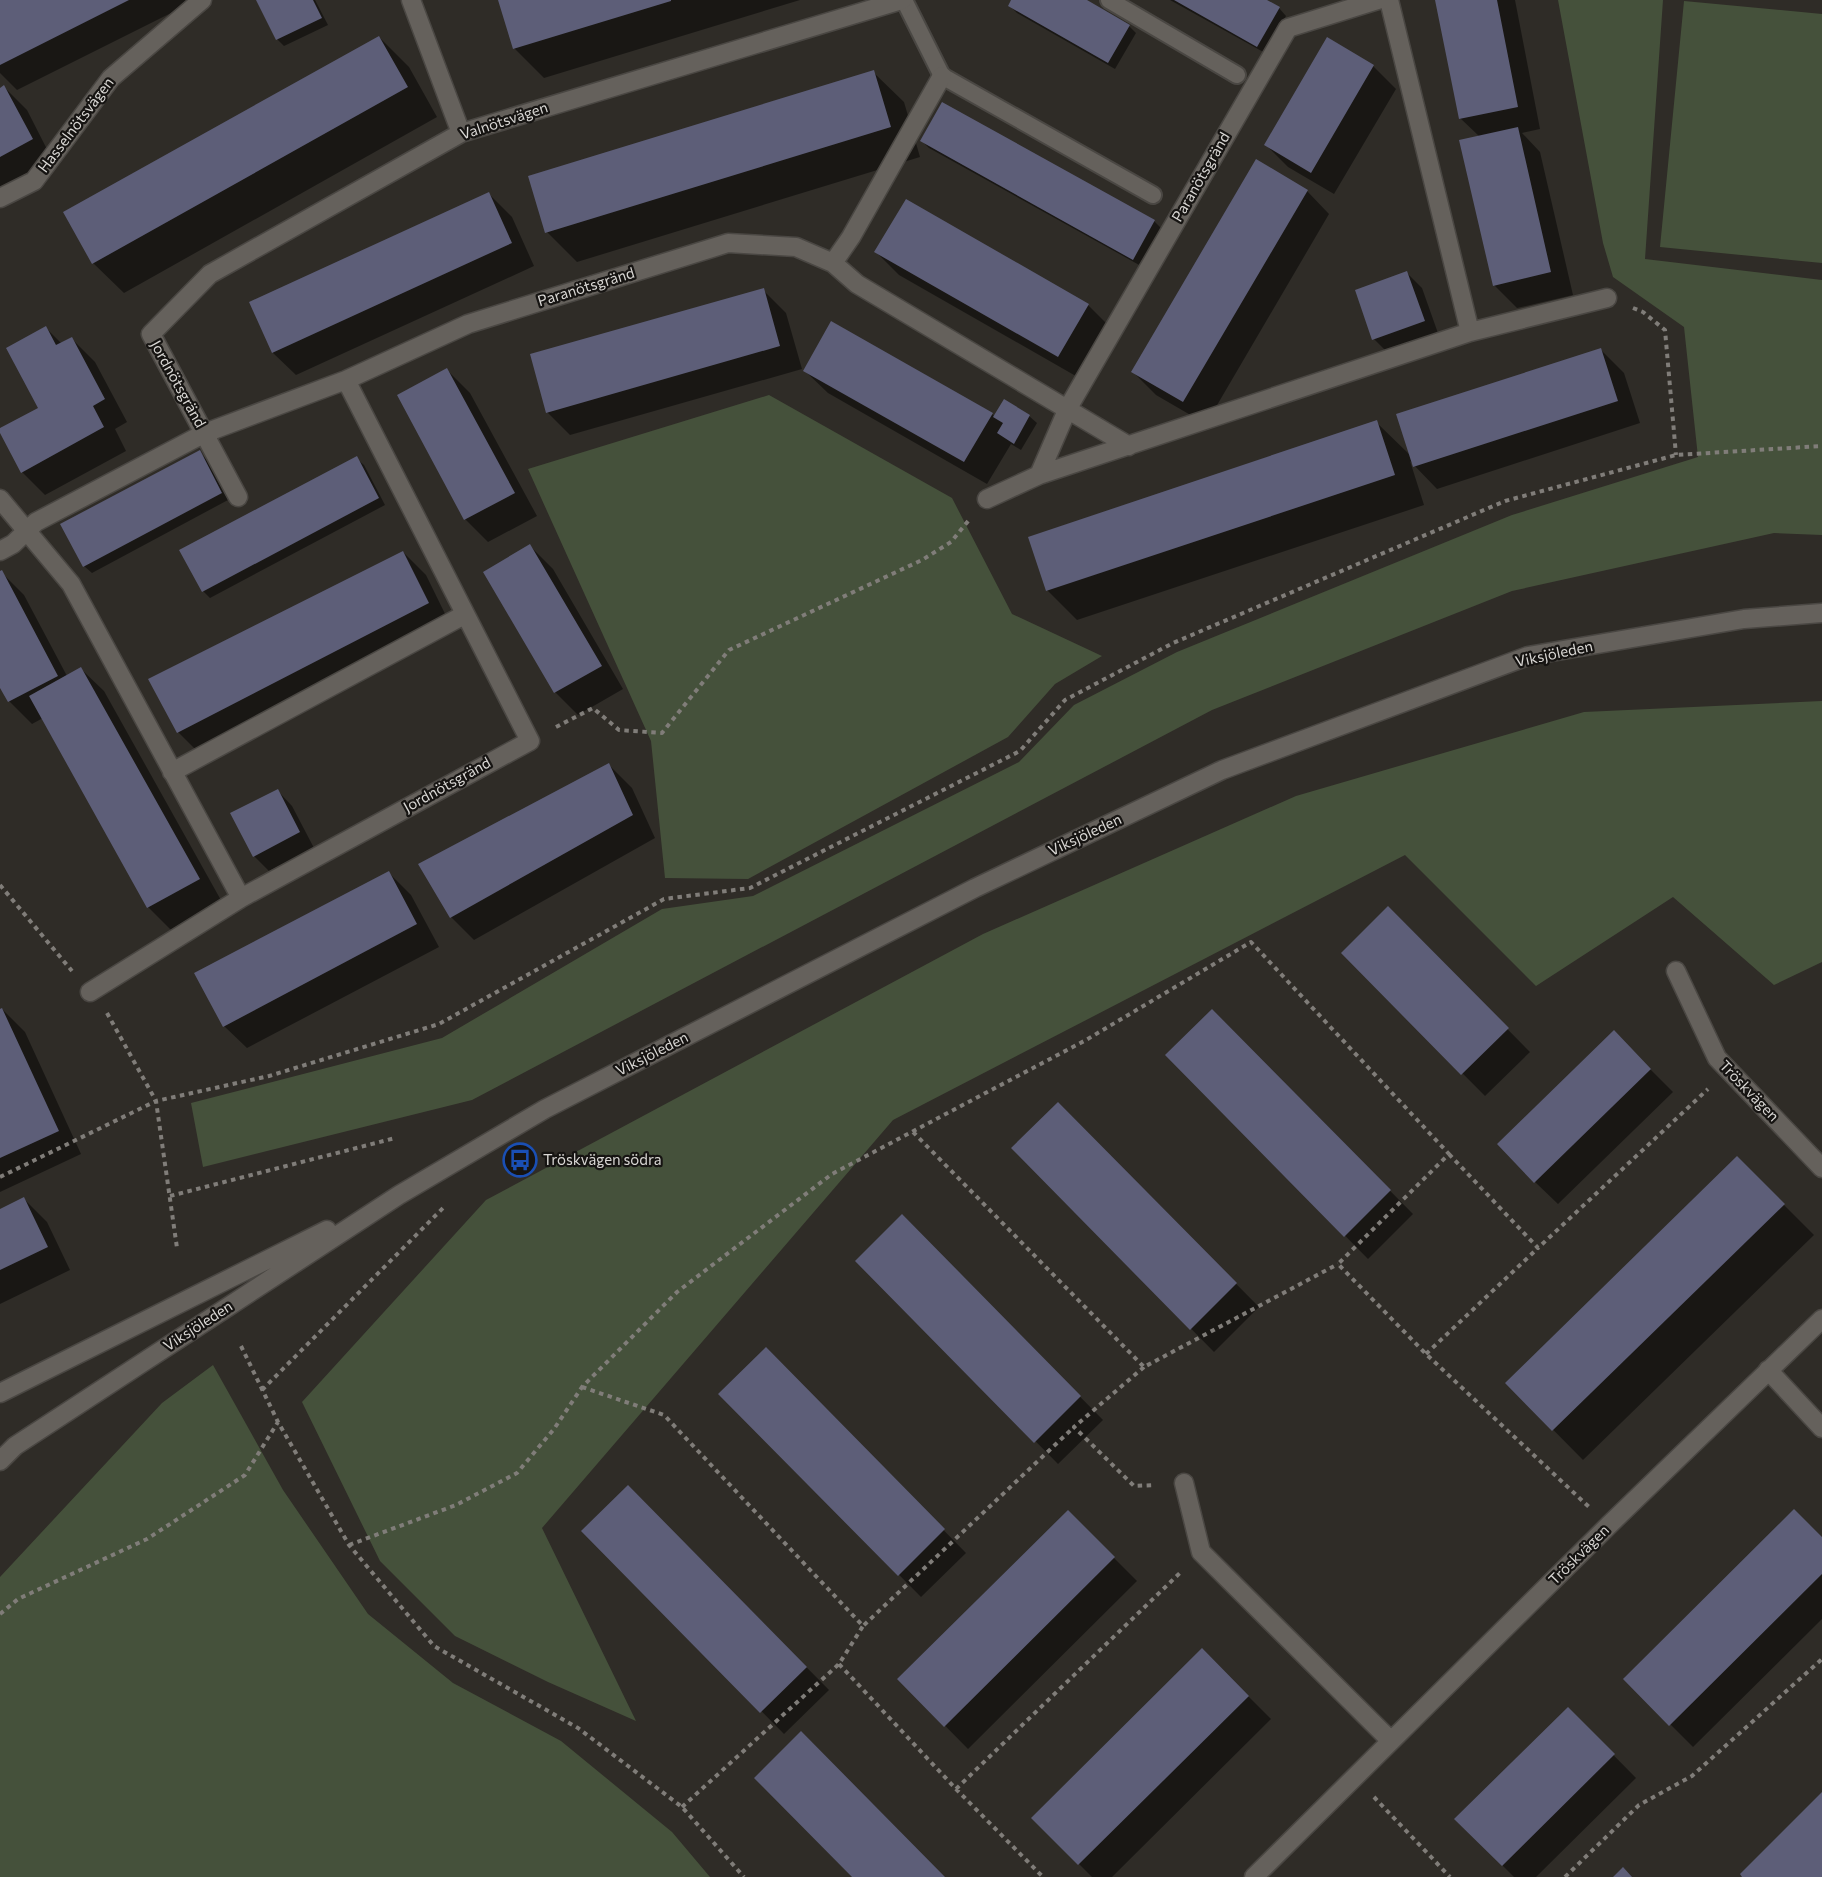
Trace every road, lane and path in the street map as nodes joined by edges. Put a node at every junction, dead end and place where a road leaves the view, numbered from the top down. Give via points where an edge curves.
1 (202, 0) edge
2 (411, 0) edge
3 (903, 0) edge
4 (1109, 0) edge
5 (1378, 0) edge
6 (1389, 0) edge
7 (1237, 75) dead end
8 (942, 76) junction
9 (461, 133) junction
10 (1153, 195) dead end
11 (0, 198) edge
12 (833, 263) junction
13 (1607, 298) joint
14 (1470, 332) junction
15 (151, 334) joint
16 (346, 380) junction
17 (1068, 408) junction
18 (205, 433) junction
19 (1129, 446) junction
20 (1822, 446) edge
21 (1676, 455) junction
22 (1039, 475) junction
23 (238, 497) dead end
24 (987, 499) joint
25 (0, 500) edge
26 (26, 531) junction
27 (0, 551) edge
28 (1822, 613) edge
29 (464, 615) junction
30 (530, 741) junction
31 (172, 772) junction
32 (0, 885) edge
33 (241, 898) junction
34 (1676, 971) dead end
35 (90, 992) junction
36 (1728, 1070) junction
37 (156, 1101) junction
38 (913, 1132) junction
39 (395, 1138) dead end
40 (1449, 1154) junction
41 (1822, 1168) edge
42 (0, 1178) edge
43 (399, 1195) junction
44 (170, 1196) junction
45 (443, 1208) dead end
46 (177, 1248) dead end
47 (1538, 1248) junction
48 (1338, 1264) junction
49 (1822, 1319) edge
50 (241, 1346) dead end
51 (1426, 1354) junction
52 (1144, 1366) junction
53 (1768, 1370) junction
54 (582, 1387) junction
55 (262, 1390) junction
56 (0, 1393) edge
57 (278, 1422) junction
58 (1074, 1427) junction
59 (1822, 1428) edge
60 (0, 1461) edge
61 (1184, 1483) joint
62 (1609, 1526) junction
63 (349, 1545) junction
64 (1201, 1552) junction
65 (0, 1614) edge
66 (863, 1626) junction
67 (1822, 1659) edge
68 (839, 1664) junction
69 (1391, 1741) junction
70 (1356, 1777) junction
71 (956, 1789) junction
72 (682, 1807) junction
73 (744, 1877) edge
74 (1042, 1877) edge
75 (1254, 1877) edge
76 (1450, 1877) edge
77 (1565, 1877) edge

1 - 11 street, Hasselnötsvägen via 111,78 34,181
2 - 9 street
3 - 8 lane
3 - 9 street, Valnötsvägen
4 - 7 lane
5 - 17 street, Paranötsgränd via 1287,28
6 - 14 street
8 - 10 lane
8 - 12 street
9 - 15 street, Valnötsvägen via 210,274
12 - 16 street, Paranötsgränd via 796,247 728,243 468,324
12 - 17 street, Paranötsgränd via 857,284
13 - 14 street
13 - 21 path via 1643,312 1665,330
14 - 19 street
15 - 18 street, Jordnötsgränd
16 - 18 street, Jordnötsgränd
16 - 29 street
17 - 19 street, Paranötsgränd
17 - 22 street, Paranötsgränd
18 - 23 street, Jordnötsgränd
18 - 26 street, Jordnötsgränd via 36,522
19 - 22 street
20 - 21 path
21 - 37 path via 1505,501 1173,643 1065,700 1020,751 750,888 664,899 439,1024 269,1076
22 - 24 street
24 - 30 path via 951,542 922,560 729,650 662,734 619,730 593,708
25 - 26 street
26 - 27 street, Jordnötsgränd
26 - 31 street via 71,584
28 - 43 street, Viksjöleden via 1744,619 1528,657 1222,770 975,888 545,1109
29 - 30 street
29 - 31 street
30 - 33 street, Jordnötsgränd
31 - 33 street
32 - 35 path
33 - 35 street, Jordnötsgränd
34 - 36 street, Tröskvägen via 1717,1058
35 - 37 path via 102,1005
36 - 41 street, Tröskvägen
36 - 47 path
37 - 42 path
37 - 44 path
38 - 40 path via 1086,1040 1251,942
38 - 52 path
38 - 54 path via 832,1174 677,1292
39 - 44 path
40 - 47 path
40 - 48 path
43 - 56 street, Viksjöleden
43 - 60 street, Viksjöleden via 15,1446
44 - 46 path
45 - 55 path
47 - 51 path
48 - 51 path
48 - 52 path
49 - 53 street, Tröskvägen
50 - 55 path
51 - 62 path
52 - 58 path
53 - 59 street
53 - 62 street, Tröskvägen
54 - 63 path via 517,1473 456,1505
54 - 66 path via 664,1415
55 - 57 path
57 - 63 path
57 - 65 path via 245,1475 147,1539 18,1599
58 - 61 path via 1134,1486
58 - 66 path
61 - 64 street
62 - 69 street, Tröskvägen
63 - 72 path via 434,1646 578,1728
64 - 69 street
64 - 71 path
66 - 68 path
67 - 77 path via 1692,1776 1638,1805
68 - 71 path
68 - 72 path
69 - 70 street, Tröskvägen
70 - 75 street, Tröskvägen
70 - 76 path
71 - 74 path
72 - 73 path

